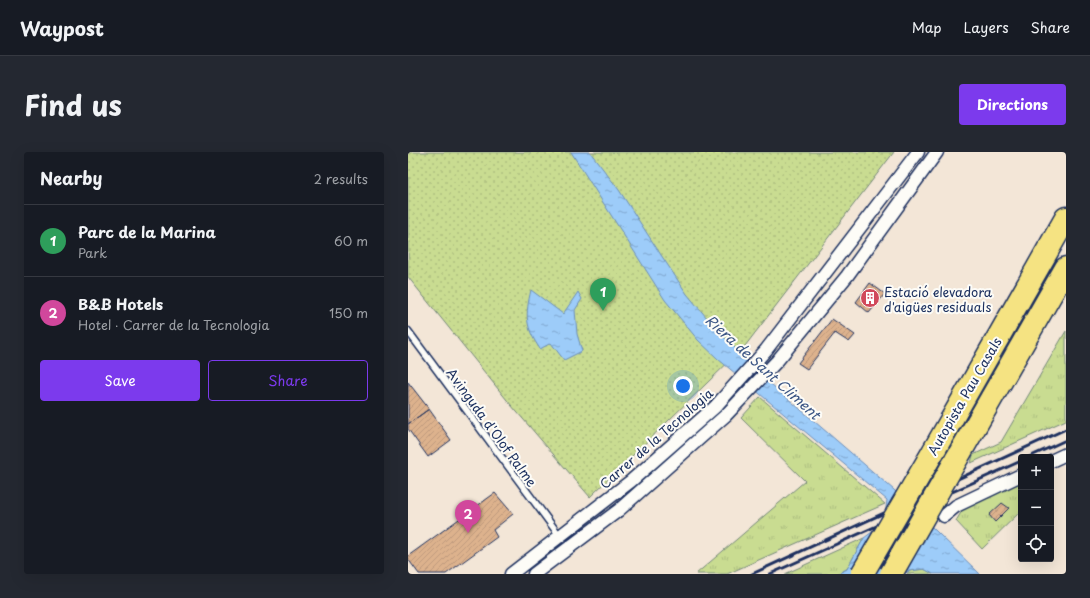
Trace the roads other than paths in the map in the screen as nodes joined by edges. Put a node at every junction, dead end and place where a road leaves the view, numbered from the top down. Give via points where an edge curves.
1 (918, 152) edge
2 (938, 152) edge
3 (1066, 218) edge
4 (1066, 268) edge
5 (408, 331) edge
6 (1066, 454) edge
7 (1054, 460) edge
8 (1018, 476) edge
9 (944, 516) dead end
10 (560, 535) junction
11 (511, 574) edge
12 (534, 574) edge
13 (862, 574) edge
14 (891, 574) edge

1 - 10 street, Carrer de la Tecnologia via 766,350 715,407 631,481
2 - 12 street via 847,276 777,361 726,415 619,510
3 - 13 highway, Autopista Pau Casals, bridge
4 - 14 highway, Autopista Pau Casals, bridge
5 - 10 lane, Avinguda d'Olof Palme
6 - 7 street
8 - 9 street via 956,506
10 - 11 street, Carrer de la Tecnologia

